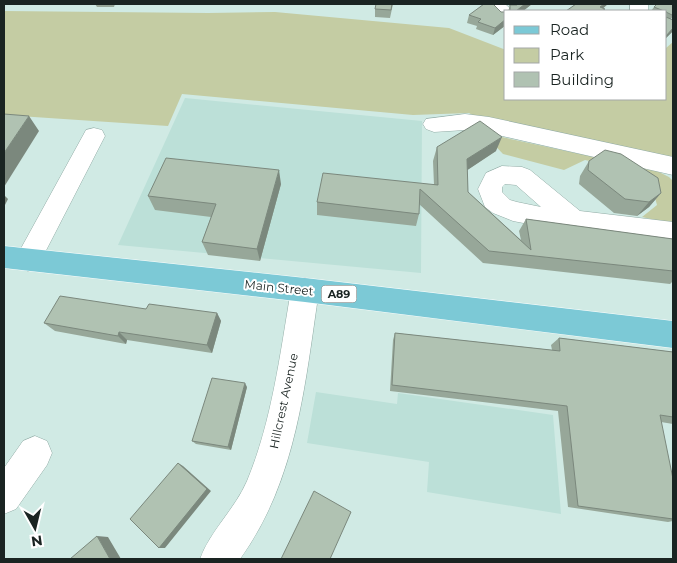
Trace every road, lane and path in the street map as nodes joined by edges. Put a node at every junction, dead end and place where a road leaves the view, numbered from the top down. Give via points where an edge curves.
1 (494, 4) edge
2 (504, 12) edge
3 (434, 124) dead end
4 (94, 136) dead end
5 (673, 166) edge
6 (574, 220) dead end
7 (673, 232) edge
8 (16, 258) edge
9 (304, 290) junction
10 (673, 336) edge
11 (35, 454) dead end
12 (4, 497) edge
13 (218, 559) edge

1 - 2 street
3 - 5 street via 473,123
4 - 8 street
6 - 7 street
8 - 9 main road, Main Street / A89 via 185,272
9 - 10 main road, Main Street / A89
9 - 13 street, Hillcrest Avenue via 285,406 270,463 244,521
11 - 12 street

